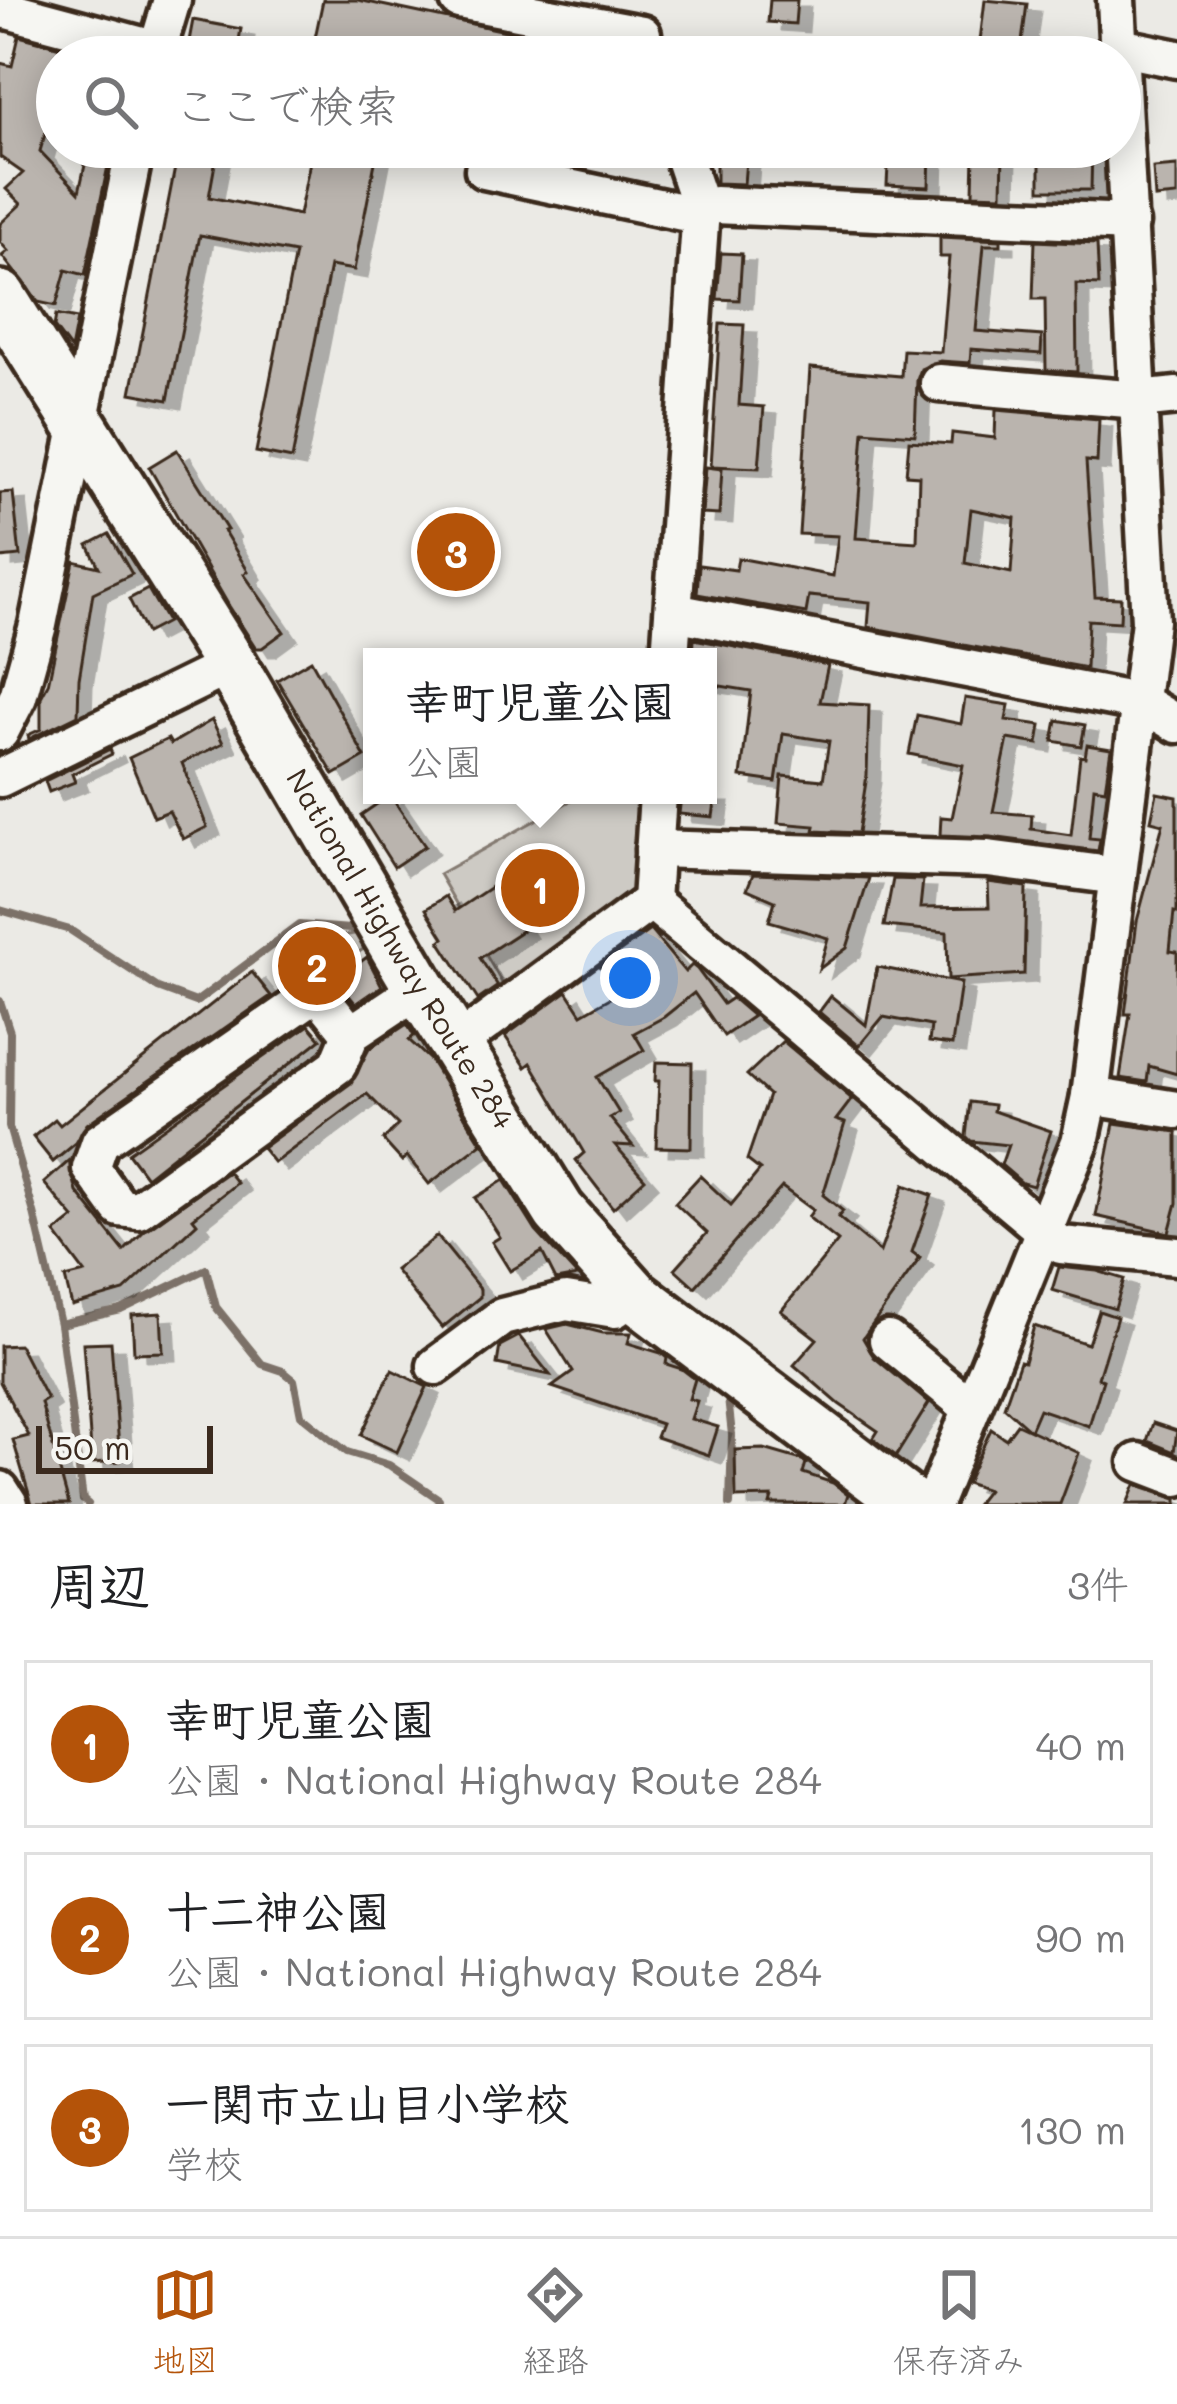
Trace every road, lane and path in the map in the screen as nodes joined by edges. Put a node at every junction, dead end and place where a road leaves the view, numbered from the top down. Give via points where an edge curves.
1 (172, 0) edge
2 (459, 0) edge
3 (1116, 0) edge
4 (0, 8) edge
5 (641, 30) edge
6 (95, 36) edge
7 (161, 36) edge
8 (1118, 36) edge
9 (1141, 57) edge
10 (1177, 59) edge
11 (131, 168) edge
12 (687, 168) edge
13 (1126, 168) edge
14 (484, 170) dead end
15 (701, 209) junction
16 (1130, 223) junction
17 (0, 297) edge
18 (939, 383) dead end
19 (1177, 396) edge
20 (1138, 400) junction
21 (78, 417) junction
22 (674, 612) junction
23 (671, 648) edge
24 (230, 664) junction
25 (1142, 703) junction
26 (1177, 724) edge
27 (0, 732) edge
28 (0, 778) edge
29 (657, 804) edge
30 (654, 849) junction
31 (1118, 876) junction
32 (651, 902) junction
33 (420, 988) junction
34 (351, 1034) junction
35 (455, 1046) junction
36 (1090, 1096) junction
37 (1177, 1110) edge
38 (1046, 1234) junction
39 (1177, 1256) edge
40 (634, 1295) junction
41 (888, 1340) dead end
42 (436, 1366) dead end
43 (971, 1408) junction
44 (1138, 1462) dead end
45 (1177, 1477) edge
46 (0, 1490) edge
47 (9, 1504) edge
48 (910, 1504) edge
49 (933, 1504) edge

1 - 7 street
2 - 5 street
3 - 8 street
4 - 6 street
9 - 10 street
11 - 21 street
12 - 15 street
13 - 16 street
14 - 15 street via 682,212
15 - 16 street
15 - 22 street
16 - 20 street
17 - 21 highway, National Highway Route 284
18 - 20 street
19 - 20 street
20 - 25 street via 1150,621
21 - 24 highway, National Highway Route 284
21 - 27 street via 38,625 19,697
22 - 23 street
22 - 25 street
24 - 28 street
24 - 33 highway, National Highway Route 284
25 - 26 street
25 - 31 street
29 - 30 street
30 - 31 street via 988,860
30 - 32 street
31 - 36 street
32 - 35 street
32 - 38 street
33 - 34 street
33 - 35 highway, National Highway Route 284
34 - 34 street via 338,1065 138,1210 120,1208 91,1168 100,1142 317,992
35 - 40 highway, National Highway Route 284 via 560,1211
36 - 37 street
36 - 38 street
38 - 39 street via 1061,1245
38 - 43 street
40 - 42 street via 615,1309 566,1301 502,1317
40 - 48 highway, National Highway Route 284
41 - 43 street
43 - 49 street
44 - 45 street
46 - 47 street

